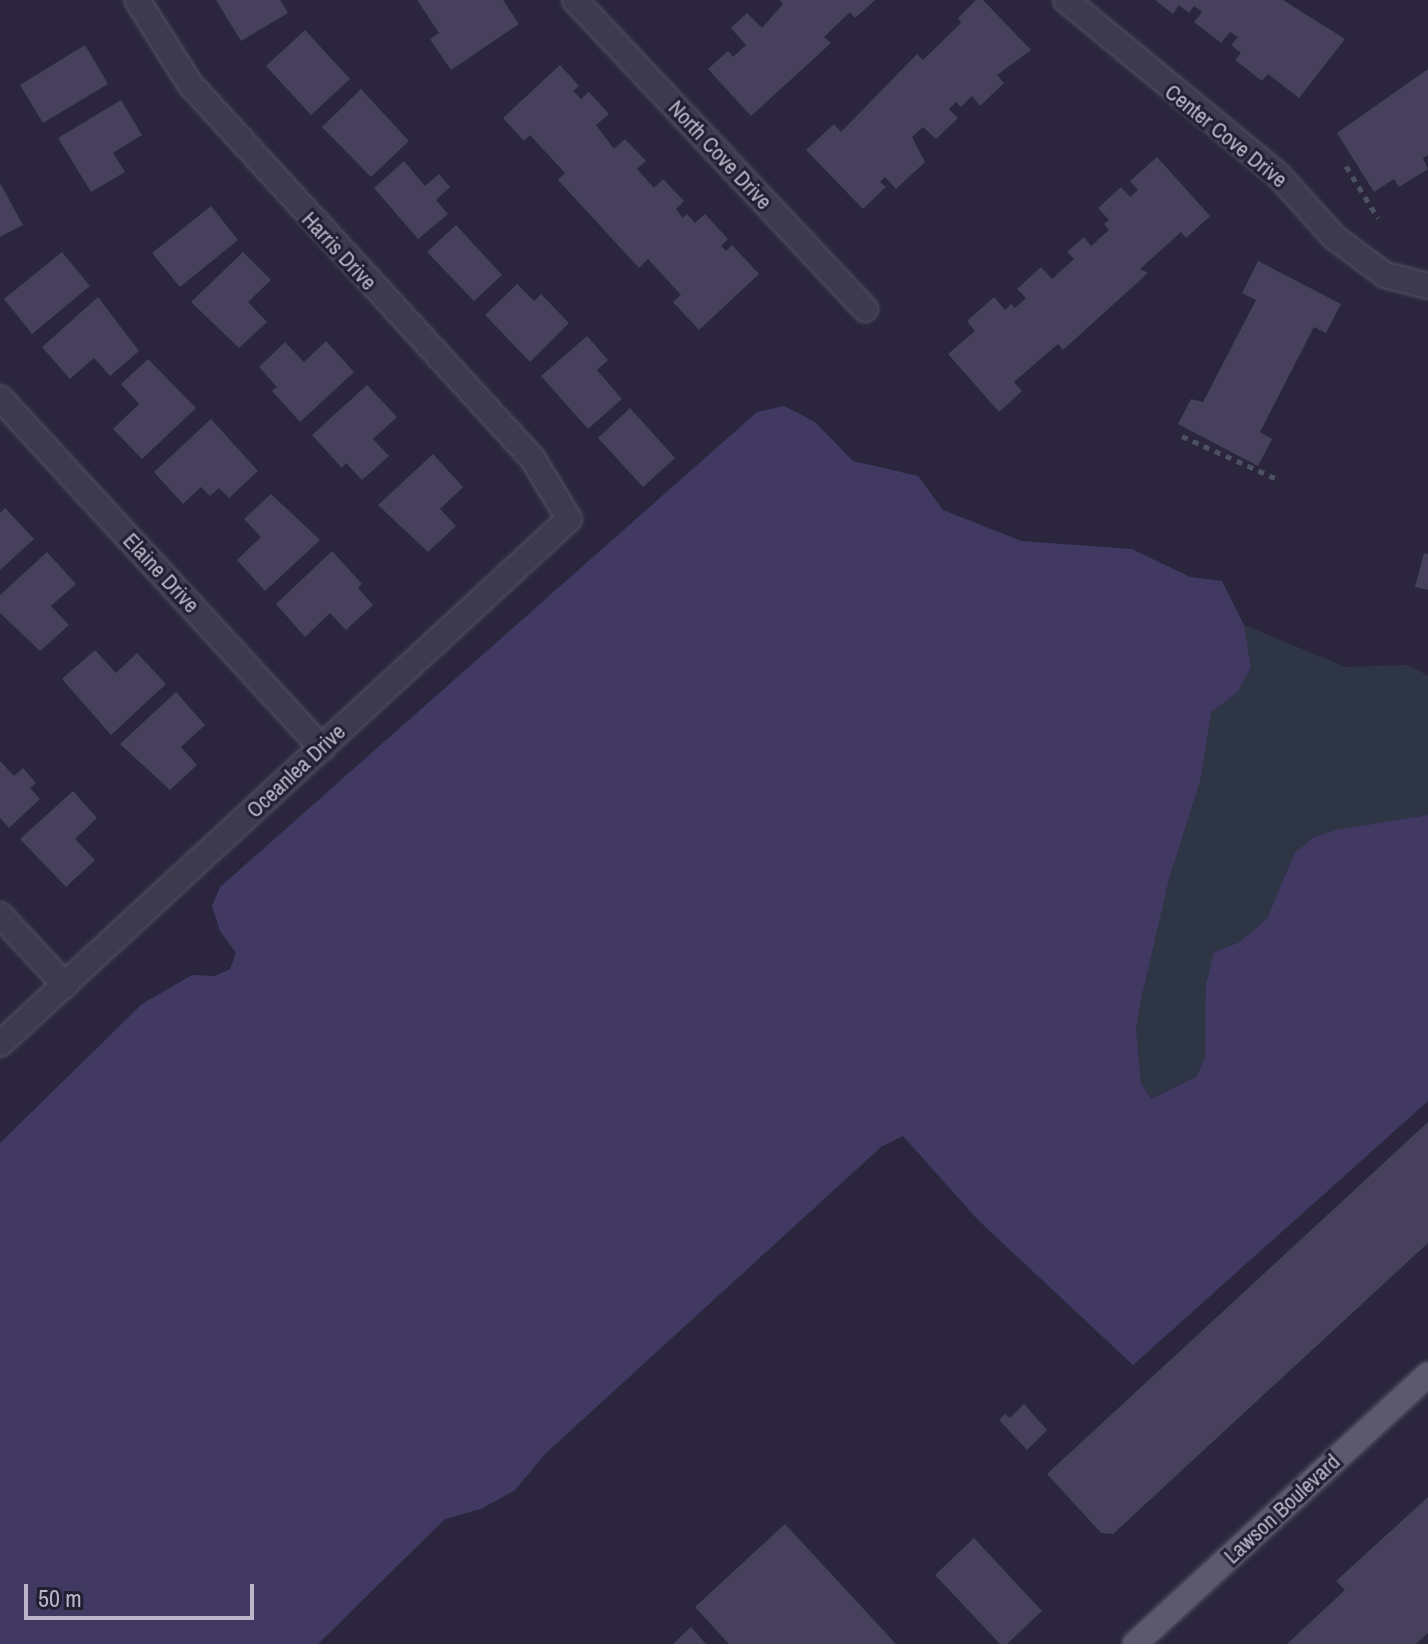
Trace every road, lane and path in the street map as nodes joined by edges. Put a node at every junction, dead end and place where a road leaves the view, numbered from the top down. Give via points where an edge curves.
1 (137, 0) edge
2 (575, 0) edge
3 (1066, 0) edge
4 (1346, 166) dead end
5 (1378, 218) dead end
6 (1428, 286) edge
7 (865, 309) dead end
8 (0, 398) edge
9 (1182, 436) dead end
10 (1275, 478) dead end
11 (554, 492) joint
12 (322, 748) junction
13 (0, 915) edge
14 (65, 985) junction
15 (0, 1044) edge
16 (1428, 1375) edge
17 (1135, 1644) edge

1 - 11 street, Harris Drive via 190,84 244,149 533,459
2 - 7 street, North Cove Drive
3 - 6 street, Center Cove Drive via 1278,175 1334,237 1385,275
4 - 5 path
8 - 12 street, Elaine Drive
9 - 10 path
11 - 12 street, Oceanlea Drive via 569,519
12 - 14 street, Oceanlea Drive
13 - 14 street
14 - 15 street, Oceanlea Drive
16 - 17 main road, Lawson Boulevard

